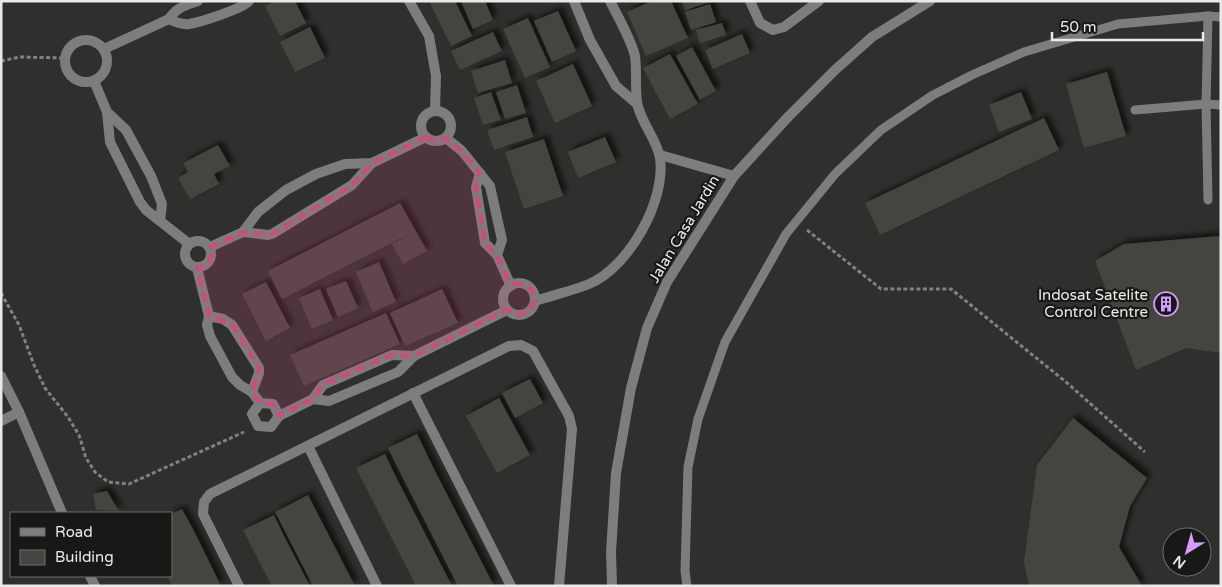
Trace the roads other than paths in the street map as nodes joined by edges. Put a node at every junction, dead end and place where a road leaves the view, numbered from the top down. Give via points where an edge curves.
1 (198, 1) edge
2 (249, 1) edge
3 (409, 1) edge
4 (574, 1) edge
5 (610, 1) edge
6 (750, 1) edge
7 (819, 1) edge
8 (930, 1) edge
9 (1208, 16) junction
10 (1221, 17) edge
11 (169, 19) junction
12 (104, 49) junction
13 (94, 81) junction
14 (637, 104) junction
15 (1206, 104) junction
16 (1221, 104) edge
17 (435, 110) junction
18 (1135, 110) dead end
19 (107, 112) junction
20 (426, 137) junction
21 (446, 138) junction
22 (660, 155) junction
23 (372, 163) junction
24 (480, 173) junction
25 (734, 176) junction
26 (1208, 200) dead end
27 (160, 222) junction
28 (243, 232) junction
29 (188, 243) junction
30 (210, 246) junction
31 (497, 255) junction
32 (197, 268) junction
33 (511, 286) junction
34 (535, 301) junction
35 (507, 310) junction
36 (209, 316) junction
37 (414, 356) junction
38 (1, 376) edge
39 (252, 392) junction
40 (413, 393) junction
41 (313, 398) junction
42 (260, 403) junction
43 (19, 412) junction
44 (279, 416) junction
45 (1, 421) edge
46 (308, 446) junction
47 (62, 512) edge
48 (240, 586) edge
49 (377, 586) edge
50 (511, 586) edge
51 (559, 586) edge
52 (612, 586) edge
53 (687, 586) edge

1 - 11 street via 181,7
2 - 11 street via 241,8 189,24
3 - 17 street via 429,36 436,76
4 - 14 street via 590,40 616,86
5 - 14 street via 634,56
6 - 7 street via 760,23 773,30 784,27
8 - 25 street, Jalan Casa Jardin via 872,38 835,70
9 - 10 lane
9 - 15 lane
9 - 53 lane via 1118,24 1024,52 933,95 881,130 835,174 786,234 725,342 698,419 688,466
11 - 12 street
12 - 13 street via 108,62 104,74
12 - 13 street via 95,41 82,40 70,46 64,58 68,72 79,82
13 - 19 street
14 - 22 street
15 - 16 lane
15 - 18 lane
15 - 26 lane
17 - 20 street via 425,116 420,127
17 - 21 street via 445,113 451,120 451,130
19 - 27 street via 110,142 140,202
19 - 27 street via 126,130 151,176 162,204
20 - 21 street via 436,142
20 - 23 street
21 - 24 street
22 - 25 street
22 - 34 street via 657,197 630,248 609,272 590,284
23 - 28 street via 345,164 316,174 286,190 258,212
23 - 28 street via 352,185 272,234
24 - 31 street via 490,186 502,240
24 - 31 street via 476,187 485,243
25 - 52 street, Jalan Casa Jardin via 667,282 647,328 631,388 616,473
27 - 29 street
28 - 30 street
29 - 30 street via 200,240
29 - 32 street via 184,253 188,263
30 - 32 street via 212,256 207,265
31 - 33 street
32 - 36 street
33 - 34 street via 528,286
33 - 35 street via 504,297
34 - 35 street via 534,307 524,314 512,314
35 - 37 street
36 - 39 street via 210,336 232,377
36 - 39 street via 232,325 258,368
37 - 41 street via 392,355 324,385
37 - 41 street via 398,372 329,401
38 - 43 street
39 - 42 street
40 - 46 street
40 - 50 street
40 - 51 street via 509,346 522,345 533,352 569,416 572,429
41 - 44 street
42 - 44 street via 273,404
42 - 44 street via 252,414 258,426 271,427
43 - 45 street
43 - 47 street
46 - 48 street via 210,494 204,502 203,514
46 - 49 street

